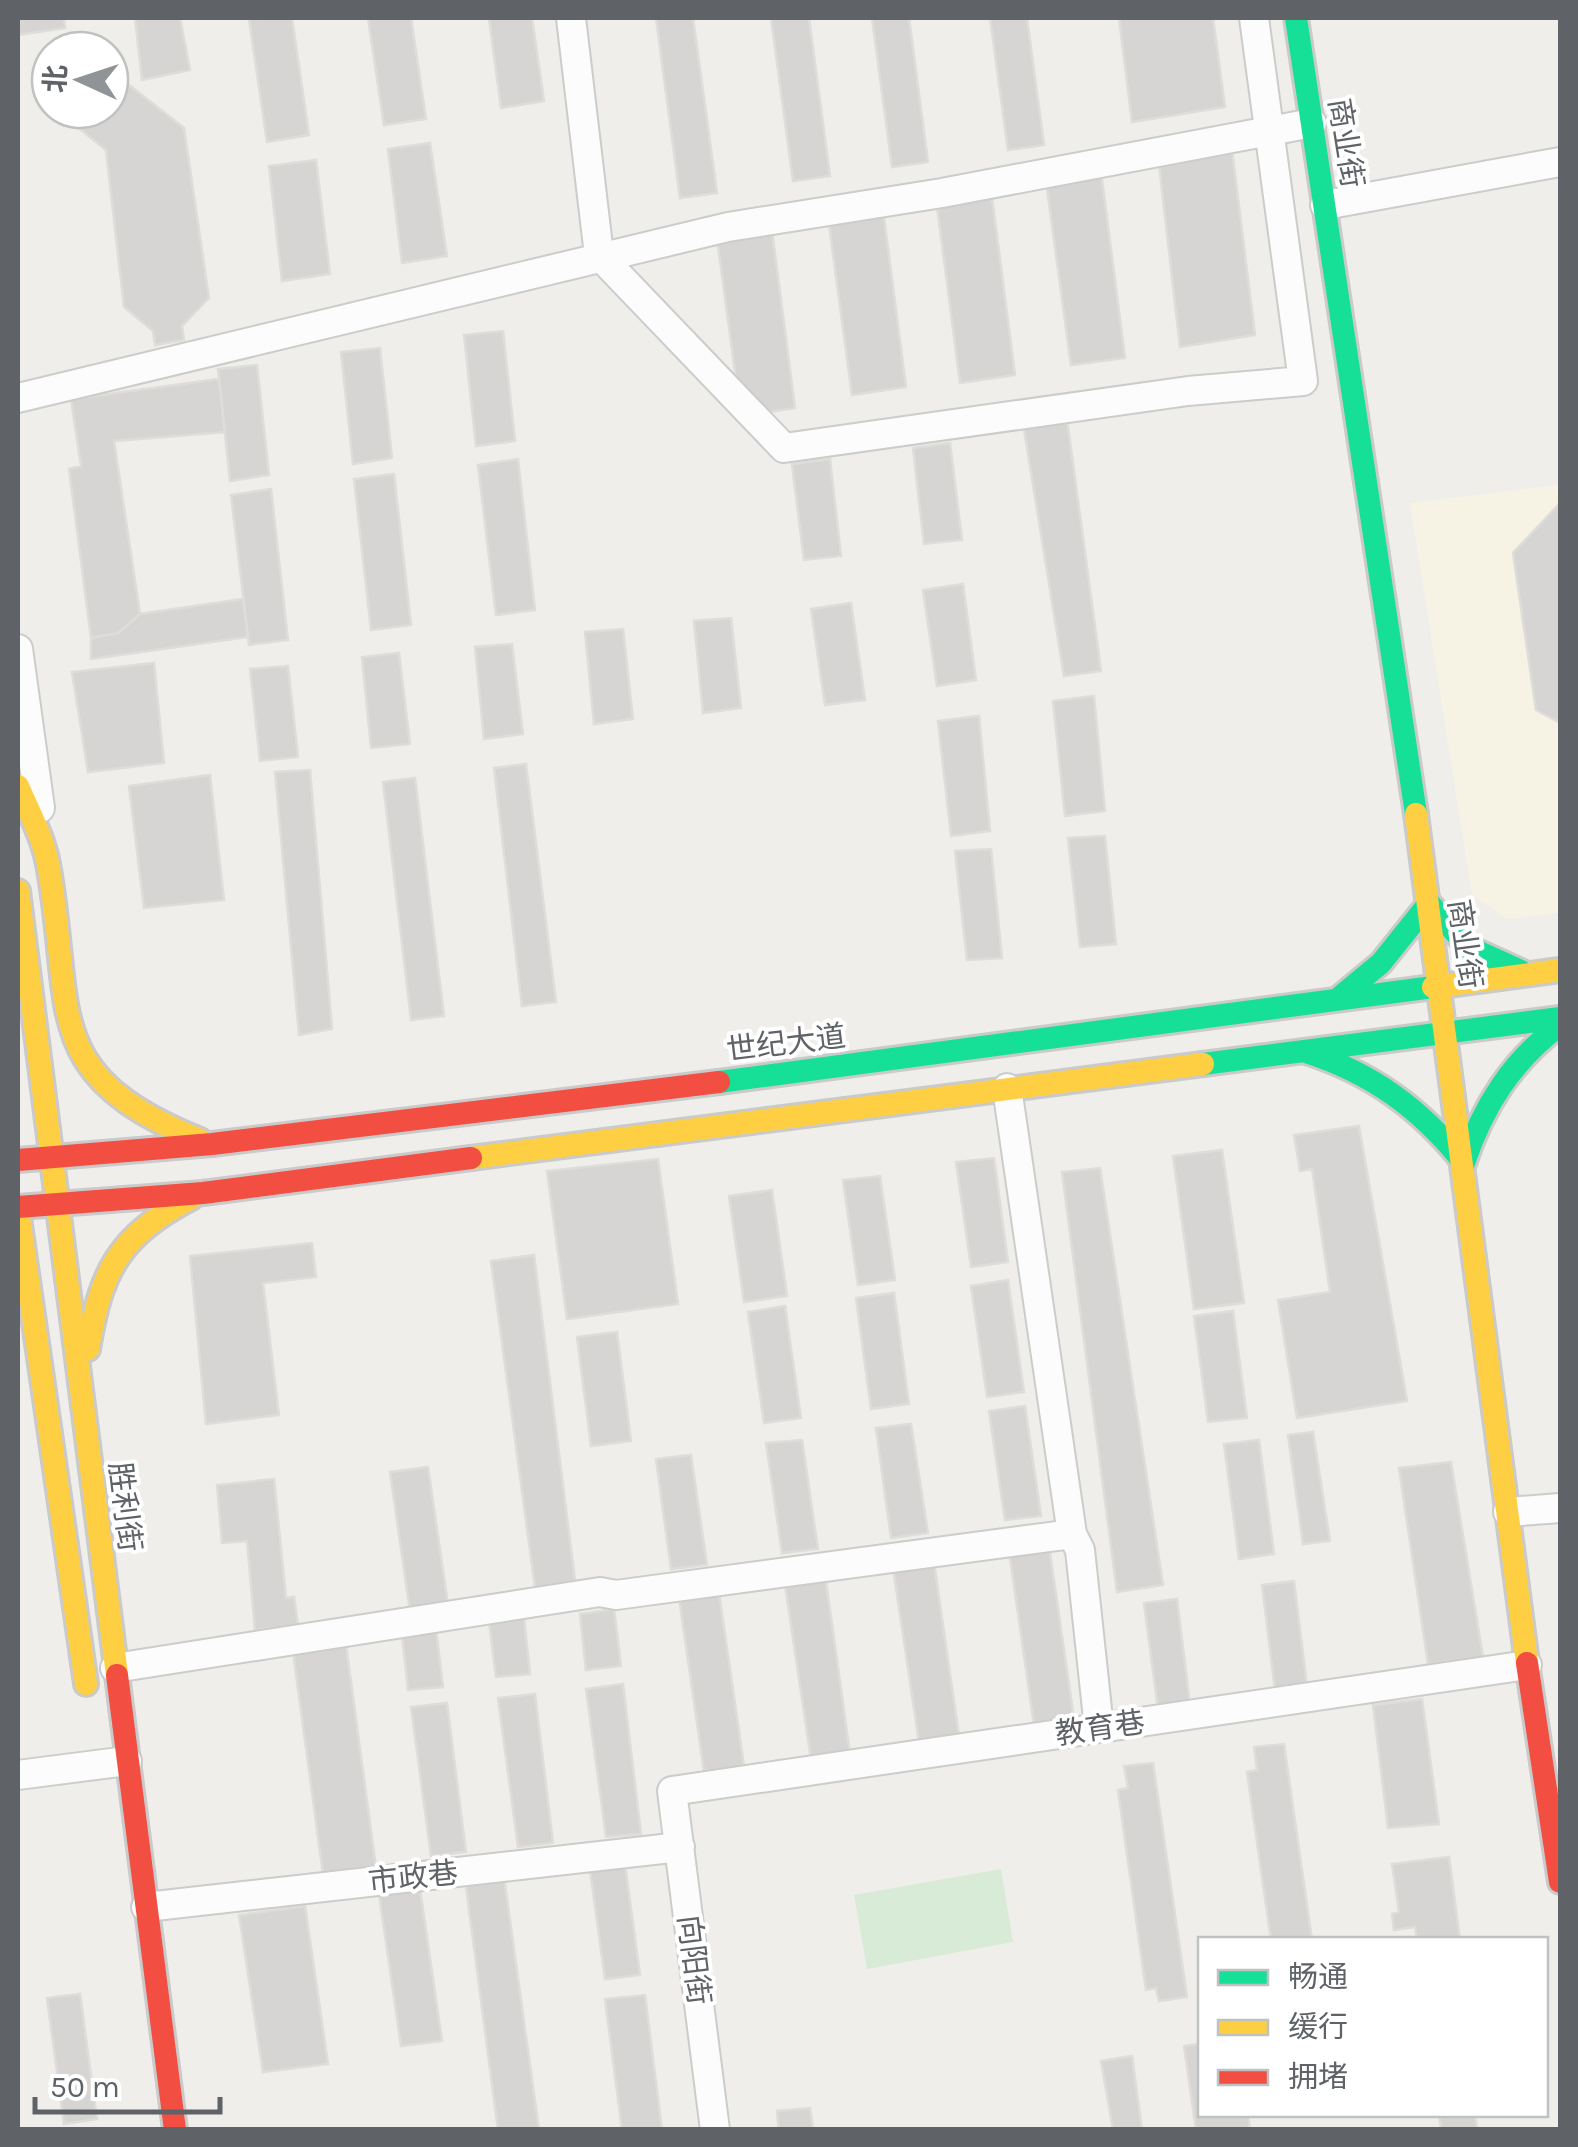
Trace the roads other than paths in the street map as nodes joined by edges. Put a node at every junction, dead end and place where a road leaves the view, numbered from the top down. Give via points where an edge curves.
1 (571, 18) edge
2 (1254, 18) edge
3 (1296, 18) edge
4 (1312, 124) junction
5 (1560, 162) edge
6 (1324, 204) junction
7 (599, 255) junction
8 (18, 398) edge
9 (18, 649) edge
10 (18, 786) edge
11 (47, 860) junction
12 (18, 891) edge
13 (1429, 903) junction
14 (1560, 970) edge
15 (1530, 973) junction
16 (1441, 982) junction
17 (1340, 997) junction
18 (1560, 1022) edge
19 (1300, 1050) junction
20 (1007, 1088) junction
21 (212, 1144) junction
22 (50, 1158) junction
23 (18, 1160) edge
24 (1464, 1163) junction
25 (203, 1193) junction
26 (55, 1206) junction
27 (18, 1209) edge
28 (18, 1314) edge
29 (84, 1421) junction
30 (49, 1426) junction
31 (1560, 1508) edge
32 (1508, 1512) junction
33 (1072, 1534) junction
34 (1528, 1665) junction
35 (115, 1668) junction
36 (90, 1708) dead end
37 (1099, 1728) junction
38 (126, 1761) junction
39 (18, 1774) edge
40 (672, 1791) joint
41 (680, 1847) junction
42 (1560, 1882) edge
43 (146, 1907) junction
44 (175, 2130) edge
45 (716, 2130) edge

1 - 7 street
2 - 7 street via 1302,381 784,448
3 - 4 main road, 商业街
4 - 6 main road, 商业街
4 - 7 street
5 - 6 street
6 - 13 main road, 商业街
7 - 8 street
9 - 11 street
10 - 11 main road
11 - 21 main road via 78,1054 94,1080 144,1117
12 - 22 main road, 胜利街
13 - 15 main road via 1475,953
13 - 16 main road, 商业街
13 - 17 main road via 1382,963
14 - 15 main road, 世纪大道
15 - 16 main road, 世纪大道
16 - 17 main road, 世纪大道
16 - 24 main road, 商业街
17 - 21 main road, 世纪大道
18 - 19 main road
18 - 24 main road via 1494,1093
19 - 20 main road
19 - 24 main road via 1384,1084 1429,1121
20 - 25 main road
20 - 33 street
21 - 22 main road, 世纪大道
22 - 23 main road, 世纪大道
22 - 26 main road, 胜利街
24 - 32 main road, 商业街
25 - 26 main road
25 - 29 main road via 130,1236 103,1274 88,1351
26 - 27 main road
26 - 29 main road, 胜利街
27 - 30 main road, 胜利街
28 - 30 main road
29 - 35 main road, 胜利街
30 - 36 main road, 胜利街
31 - 32 street
32 - 34 main road, 商业街
33 - 35 street via 600,1592
33 - 37 street via 1080,1550
34 - 37 street, 教育巷
34 - 42 main road, 商业街
35 - 38 main road, 胜利街
37 - 40 street, 教育巷
38 - 39 street
38 - 43 main road, 胜利街
40 - 41 street, 向阳街
41 - 43 street, 市政巷
41 - 45 street, 向阳街
43 - 44 main road, 胜利街

